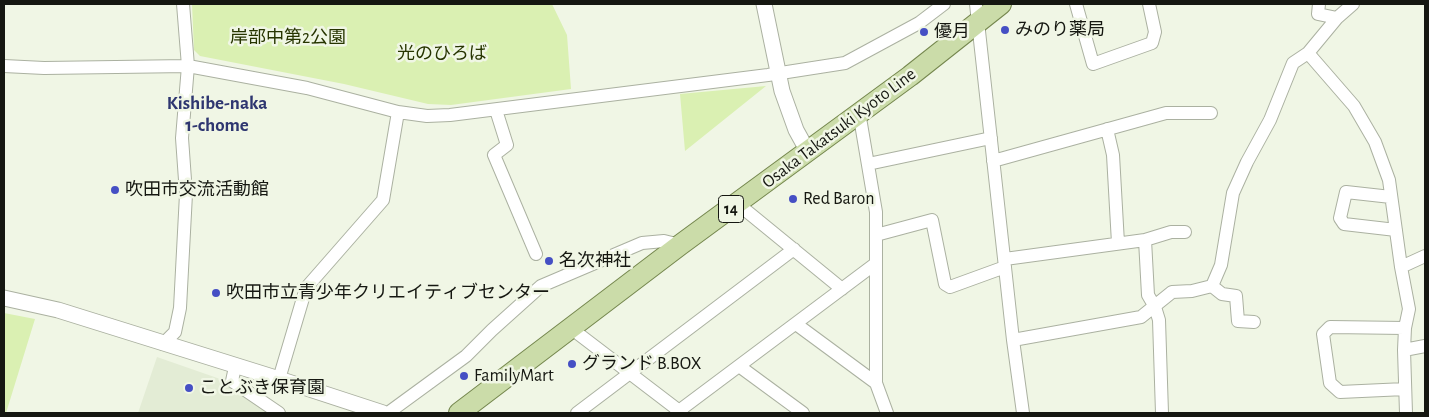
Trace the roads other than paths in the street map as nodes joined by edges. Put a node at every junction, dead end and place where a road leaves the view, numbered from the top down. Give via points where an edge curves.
1 (183, 4) edge
2 (764, 4) edge
3 (944, 4) edge
4 (1001, 4) edge
5 (1076, 4) edge
6 (1149, 4) edge
7 (1319, 4) edge
8 (1353, 4) edge
9 (977, 12) edge
10 (1337, 18) junction
11 (1308, 53) junction
12 (4, 66) edge
13 (188, 66) junction
14 (778, 74) junction
15 (496, 110) junction
16 (398, 112) junction
17 (858, 112) junction
18 (1211, 113) dead end
19 (1107, 129) junction
20 (991, 138) junction
21 (807, 150) junction
22 (993, 161) junction
23 (868, 164) junction
24 (1391, 197) junction
25 (738, 204) junction
26 (1396, 230) junction
27 (1185, 232) dead end
28 (876, 235) junction
29 (1145, 240) junction
30 (1118, 243) junction
31 (680, 245) junction
32 (794, 249) junction
33 (536, 254) dead end
34 (1425, 256) edge
35 (1005, 263) junction
36 (875, 264) junction
37 (1401, 266) junction
38 (1212, 286) junction
39 (842, 289) junction
40 (4, 298) edge
41 (1155, 307) junction
42 (1254, 322) dead end
43 (796, 324) junction
44 (1405, 328) junction
45 (572, 329) junction
46 (1013, 340) junction
47 (163, 344) junction
48 (1425, 346) edge
49 (1404, 350) junction
50 (236, 366) junction
51 (739, 366) junction
52 (631, 373) junction
53 (279, 379) junction
54 (876, 383) junction
55 (1405, 389) junction
56 (679, 412) edge
57 (279, 413) edge
58 (383, 413) edge
59 (388, 413) edge
60 (459, 413) edge
61 (577, 413) edge
62 (804, 413) edge
63 (887, 413) edge
64 (1023, 413) edge
65 (1162, 413) edge
66 (1406, 413) edge

1 - 13 street
2 - 14 street
3 - 14 street via 919,23 845,63
4 - 9 main road, Osaka Takatsuki Kyoto Line / 14
5 - 6 street via 1093,64 1152,43 1155,32
7 - 10 street via 1318,14
8 - 10 street
9 - 17 main road, Osaka Takatsuki Kyoto Line / 14 via 910,76
9 - 20 street
10 - 11 street
11 - 24 street via 1354,106 1375,142 1389,180
11 - 38 street via 1294,63 1233,193 1221,265
12 - 13 street
13 - 16 street via 306,88
13 - 47 street via 182,138 186,194 180,308 175,332
14 - 15 street
14 - 21 street via 796,130
15 - 16 street via 427,116
15 - 33 street via 507,145 494,155
16 - 53 street via 383,200 306,288
17 - 21 main road, Osaka Takatsuki Kyoto Line / 14
17 - 23 street
18 - 19 street via 1166,113
19 - 22 street
19 - 30 street via 1113,155
20 - 22 street
20 - 23 street
21 - 25 main road, Osaka Takatsuki Kyoto Line / 14
22 - 35 street
23 - 28 street via 876,212
24 - 26 street
24 - 26 street via 1346,192 1340,218 1344,224
25 - 31 main road, Osaka Takatsuki Kyoto Line / 14
25 - 32 street
26 - 37 street
27 - 29 street via 1171,232
28 - 35 street via 932,220 945,284 950,287
28 - 36 street
29 - 30 street
29 - 41 street via 1148,295
30 - 35 street
31 - 45 main road, Osaka Takatsuki Kyoto Line / 14
31 - 59 street via 664,241 642,243 541,286 466,356
32 - 39 street
32 - 52 street
34 - 37 street
35 - 46 street
36 - 39 street
36 - 54 street
37 - 44 street via 1409,309
38 - 41 street via 1172,292
38 - 42 street via 1222,294 1236,296 1238,322
39 - 43 street
40 - 47 street via 58,310
41 - 46 street via 1141,317
41 - 65 street via 1159,320
43 - 51 street
43 - 54 street
44 - 49 street
44 - 55 street via 1330,328 1323,334 1330,384 1340,392
45 - 52 street
45 - 60 main road, Osaka Takatsuki Kyoto Line / 14
46 - 64 street
47 - 50 street
48 - 49 street
49 - 55 street
50 - 53 street
50 - 57 street via 232,381
51 - 56 street
51 - 62 street
52 - 56 street
52 - 61 street
53 - 58 street
54 - 63 street
55 - 66 street

